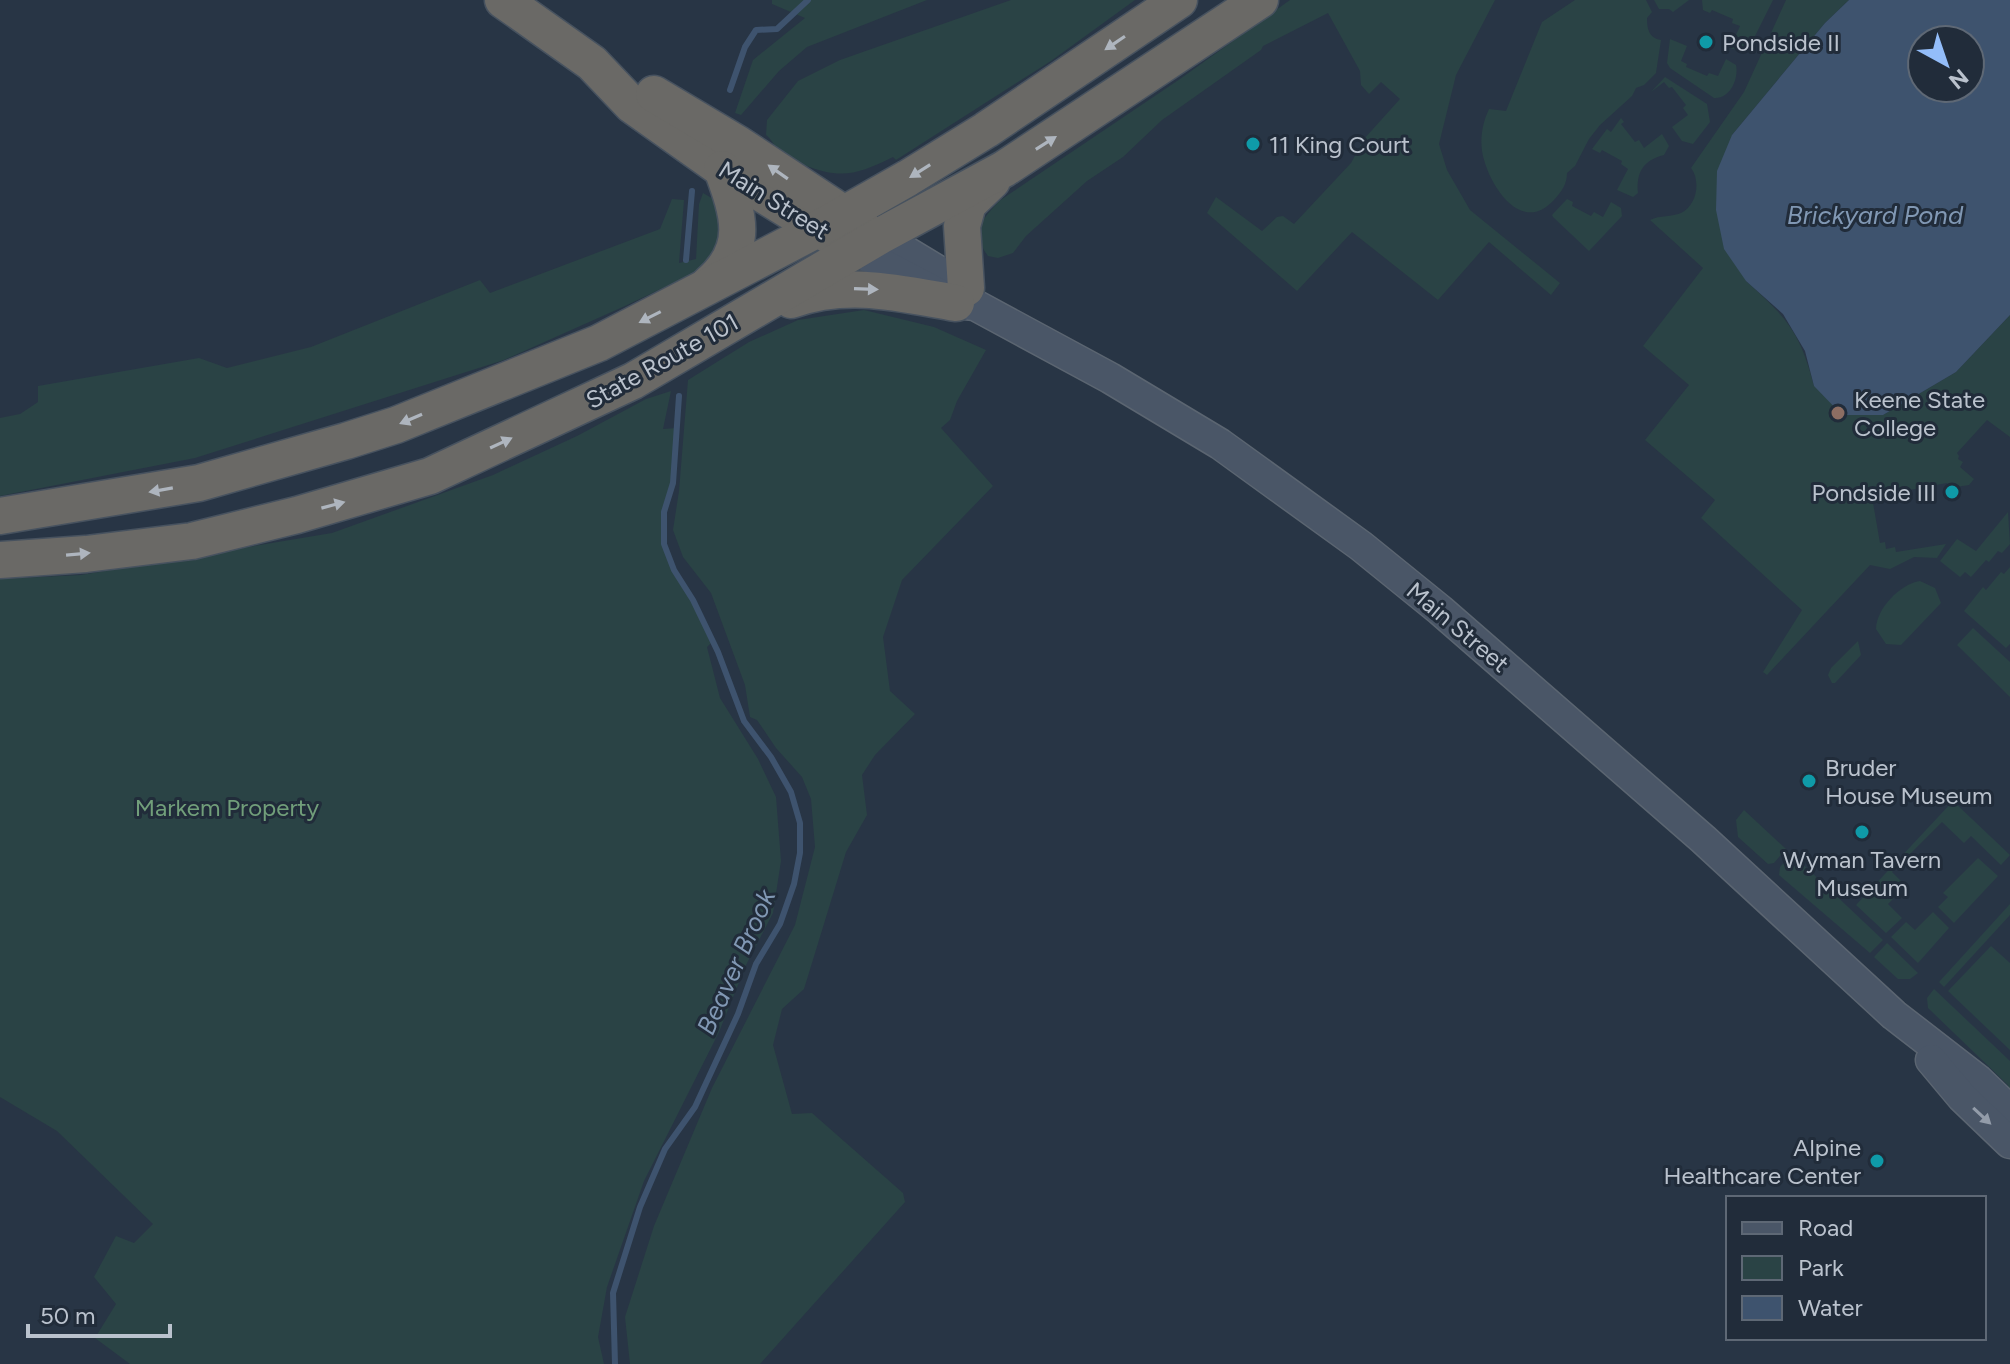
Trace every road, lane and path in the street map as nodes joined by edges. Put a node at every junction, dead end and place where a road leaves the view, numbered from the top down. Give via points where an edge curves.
1 (503, 0) edge
2 (1179, 0) edge
3 (1260, 0) edge
4 (592, 63) junction
5 (722, 169) junction
6 (1004, 169) junction
7 (831, 222) junction
8 (868, 243) junction
9 (693, 295) junction
10 (966, 299) junction
11 (737, 319) junction
12 (0, 516) edge
13 (0, 560) edge
14 (1894, 1015) junction
15 (2010, 1111) edge
16 (2010, 1143) edge

1 - 4 highway, Main Street
2 -> 7 highway, State Route 101 via 986,130
6 -> 3 highway, State Route 101
4 - 5 highway, Main Street via 632,105
7 -> 4 highway, Main Street via 738,144
5 - 7 highway, Main Street
5 - 9 highway via 736,206 739,233 713,281
6 - 8 highway, State Route 101
6 - 10 highway via 968,204 962,226
7 - 8 highway, Main Street
7 - 9 highway, State Route 101
8 - 10 main road, Main Street
8 - 11 highway, State Route 101
9 -> 12 highway, State Route 101 via 599,343 346,441 199,483
11 -> 10 highway via 816,291 868,288
10 - 14 main road, Main Street via 1220,444 1361,546 1703,839
13 -> 11 highway, State Route 101 via 192,541 430,476 633,381
14 - 15 main road, Main Street
14 -> 16 main road, Main Street via 1962,1097

